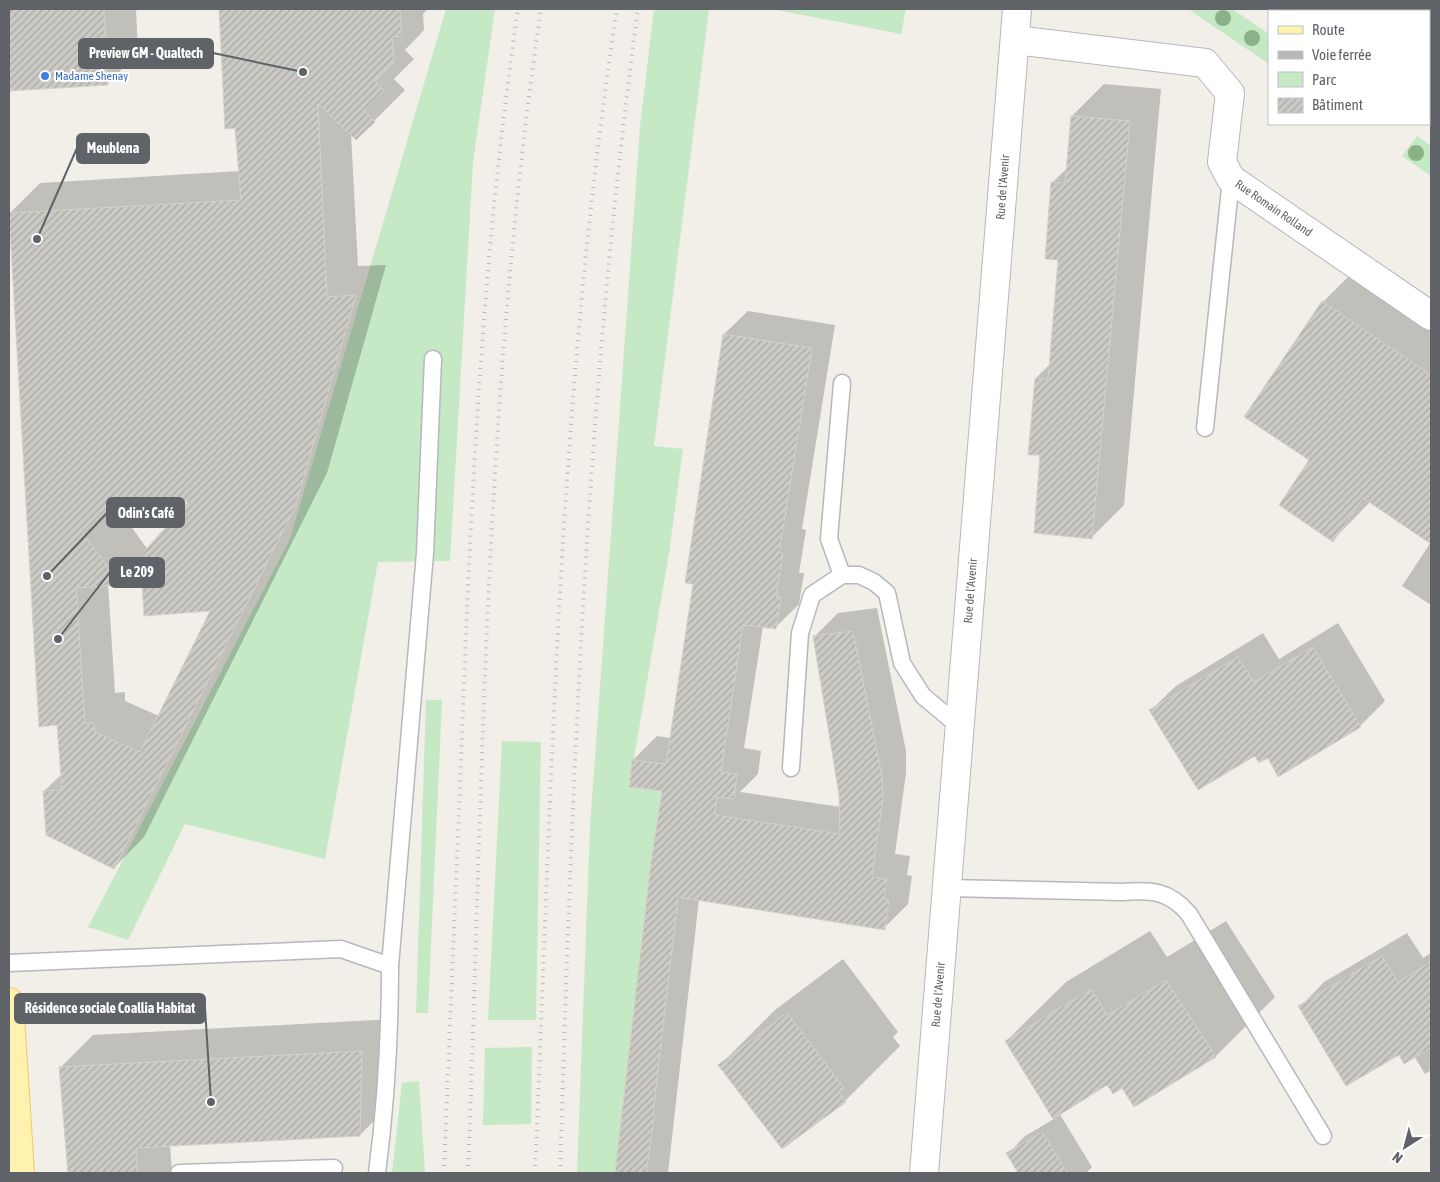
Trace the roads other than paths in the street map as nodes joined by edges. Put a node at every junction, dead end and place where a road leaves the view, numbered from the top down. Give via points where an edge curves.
1 (1017, 9) edge
2 (1015, 40) junction
3 (1231, 179) junction
4 (1431, 316) edge
5 (433, 359) dead end
6 (842, 383) dead end
7 (1205, 428) dead end
8 (842, 575) junction
9 (960, 727) junction
10 (791, 768) dead end
11 (947, 888) junction
12 (9, 963) edge
13 (390, 966) junction
14 (9, 1002) edge
15 (1323, 1136) dead end
16 (334, 1168) dead end
17 (20, 1173) edge
18 (179, 1173) edge
19 (377, 1173) edge
20 (924, 1173) edge

1 - 2 street, Rue de l'Avenir
2 - 3 street, Rue Romain Rolland via 1205,63 1230,93 1222,162
2 - 9 street, Rue de l'Avenir
3 - 4 street, Rue Romain Rolland
3 - 7 lane
5 - 13 lane via 425,553
6 - 8 lane via 828,539
8 - 9 lane via 859,575 887,593 902,662 923,696
8 - 10 lane via 812,595 800,633
9 - 11 street, Rue de l'Avenir
11 - 15 lane via 1142,890 1163,893 1178,902 1189,914
11 - 20 street, Rue de l'Avenir
12 - 13 lane via 341,949
13 - 19 lane via 385,1118
14 - 17 main road
16 - 18 lane

